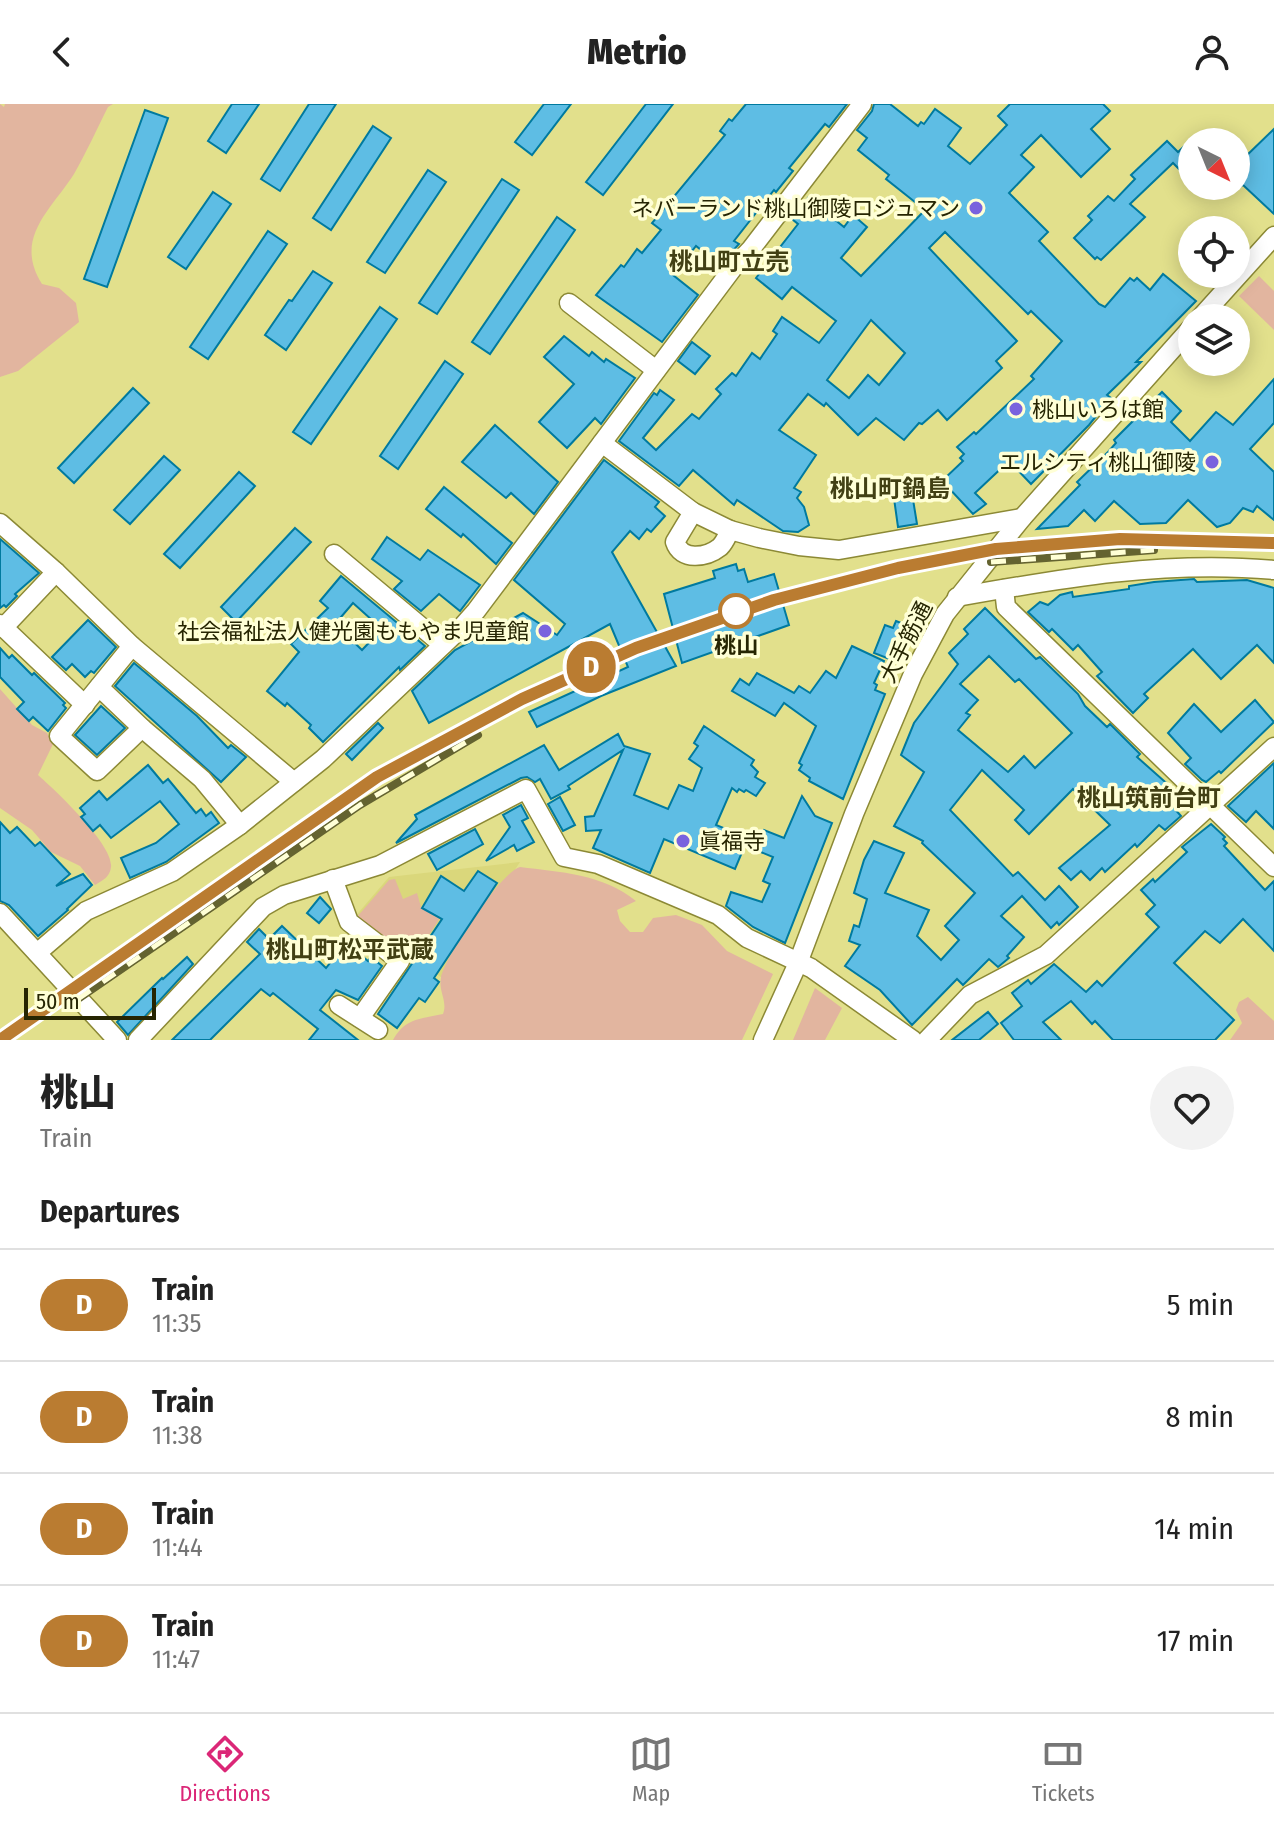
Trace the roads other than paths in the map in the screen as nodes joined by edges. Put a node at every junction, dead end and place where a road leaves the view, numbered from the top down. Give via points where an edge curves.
1 (862, 104) edge
2 (1274, 236) edge
3 (569, 303) dead end
4 (1213, 304) edge
5 (1178, 343) edge
6 (656, 370) junction
7 (602, 443) junction
8 (693, 512) junction
9 (1022, 518) junction
10 (0, 523) edge
11 (730, 530) junction
12 (334, 554) dead end
13 (1274, 570) edge
14 (56, 572) junction
15 (1004, 589) junction
16 (957, 597) junction
17 (1, 626) edge
18 (443, 645) junction
19 (132, 646) junction
20 (99, 687) junction
21 (85, 705) junction
22 (142, 728) junction
23 (1274, 747) edge
24 (294, 782) junction
25 (1210, 805) junction
26 (240, 825) junction
27 (1274, 867) edge
28 (333, 879) junction
29 (0, 913) edge
30 (37, 953) junction
31 (798, 963) junction
32 (339, 1005) dead end
33 (360, 1018) junction
34 (378, 1030) dead end
35 (117, 1040) edge
36 (138, 1040) edge
37 (763, 1040) edge
38 (913, 1040) edge
39 (927, 1040) edge

1 - 6 street
2 - 4 street
3 - 6 street
5 - 9 street, 大手筋通
6 - 7 street
7 - 8 street
7 - 18 street via 476,611
8 - 11 street
8 - 11 street via 675,542 686,556 713,551
9 - 11 street via 839,550
9 - 16 street, 大手筋通
10 - 14 street
12 - 18 street
13 - 15 street via 1168,566
14 - 17 street
14 - 19 street
15 - 16 street
15 - 25 street via 1006,607
16 - 31 street, 大手筋通 via 913,674
17 - 21 street
18 - 24 street
19 - 20 street
19 - 24 street
20 - 21 street
20 - 22 street
21 - 22 street via 59,736 97,771
22 - 26 street via 202,779
23 - 25 street
24 - 26 street
25 - 27 street
25 - 39 street via 1046,955 970,995
26 - 30 street via 172,872 86,911
28 - 31 street via 380,865 526,789 564,857 598,864 718,915 747,938
28 - 33 street via 349,922 400,961
28 - 36 street via 263,907
29 - 30 street
30 - 35 street
31 - 37 street, 大手筋通
31 - 38 street
32 - 33 street
33 - 34 street

